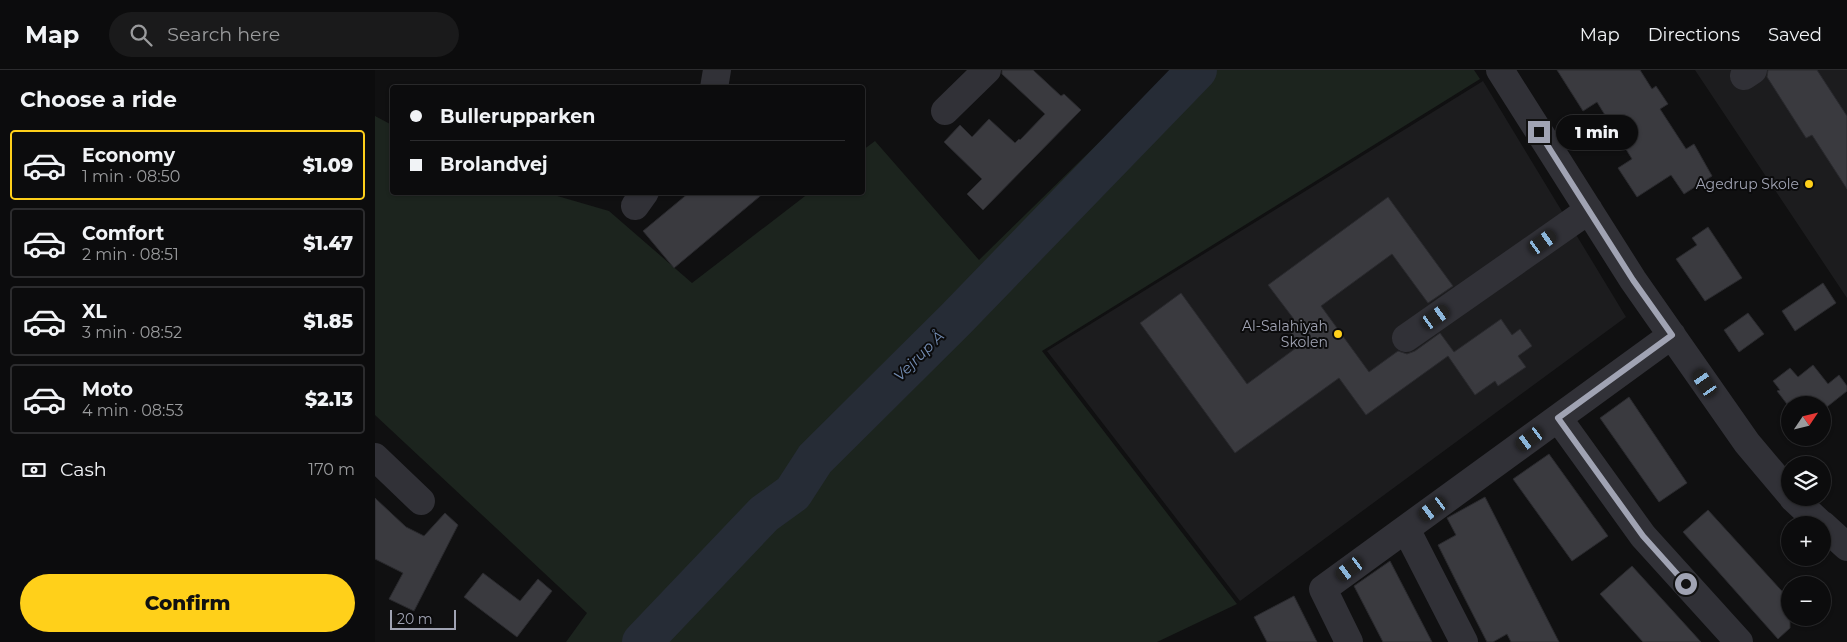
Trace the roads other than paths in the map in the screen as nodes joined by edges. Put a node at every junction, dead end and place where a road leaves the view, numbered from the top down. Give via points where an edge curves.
1 (717, 70) edge
2 (987, 70) edge
3 (1500, 70) edge
4 (714, 85) edge
5 (945, 111) dead end
6 (1589, 210) junction
7 (1672, 335) junction
8 (1406, 338) dead end
9 (1558, 418) junction
10 (375, 457) edge
11 (1781, 483) edge
12 (421, 501) dead end
13 (1802, 506) edge
14 (1812, 516) edge
15 (1406, 529) junction
16 (1831, 533) edge
17 (1847, 547) edge
18 (1349, 642) edge
19 (1464, 642) edge
20 (1739, 642) edge

1 - 4 street
2 - 5 street
3 - 6 street
6 - 7 street
6 - 8 street
7 - 9 street
7 - 11 street via 1747,443
9 - 15 street
9 - 20 street via 1643,536
10 - 12 street
13 - 14 street
15 - 18 street via 1323,589
15 - 19 street
16 - 17 street

